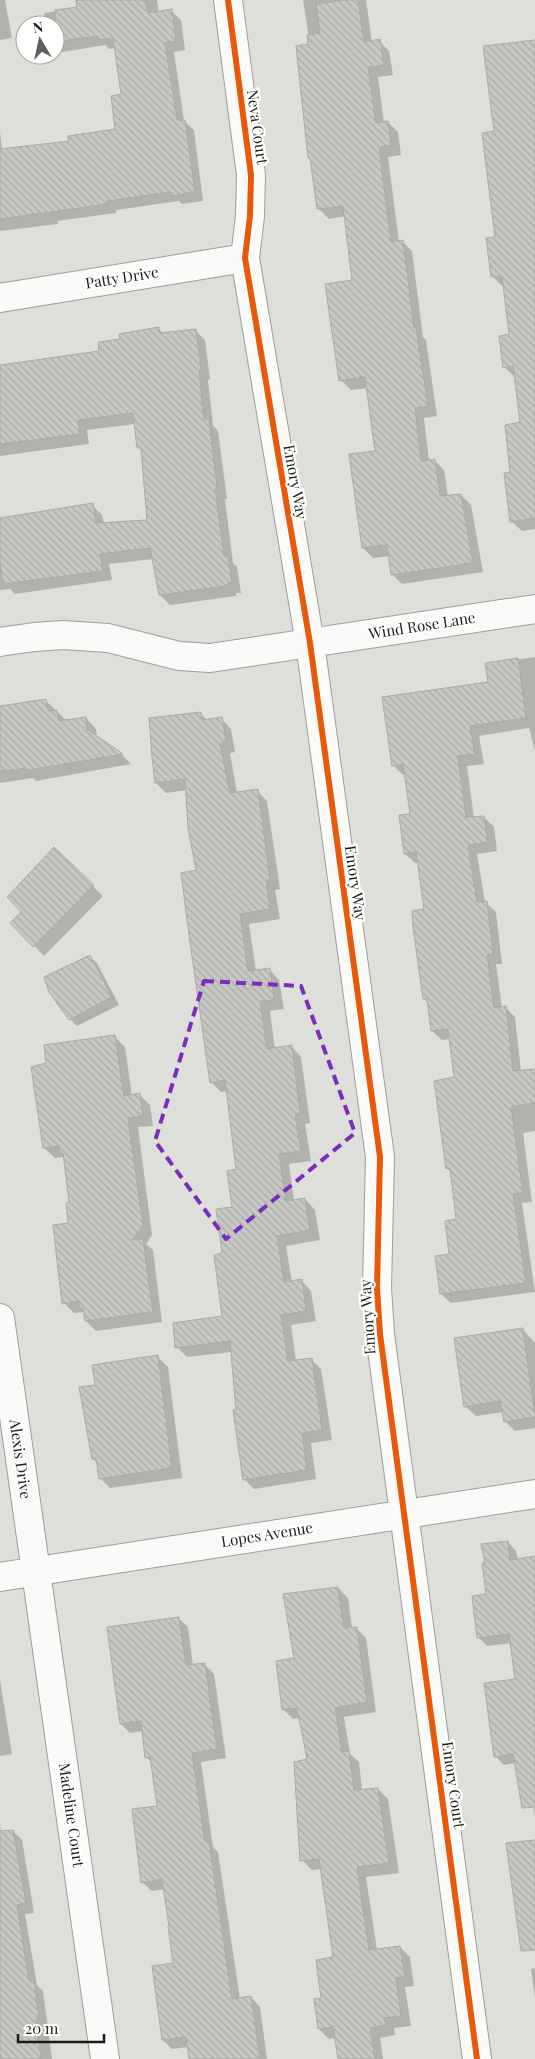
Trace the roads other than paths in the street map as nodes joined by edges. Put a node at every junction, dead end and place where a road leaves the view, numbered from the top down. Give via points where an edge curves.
1 (228, 0) edge
2 (245, 258) junction
3 (0, 298) edge
4 (535, 609) edge
5 (0, 642) edge
6 (310, 643) junction
7 (0, 1318) edge
8 (2, 1347) edge
9 (535, 1494) edge
10 (403, 1514) junction
11 (36, 1571) junction
12 (0, 1577) edge
13 (105, 2059) edge
14 (477, 2059) edge

1 - 2 street, Neva Court via 251,175
2 - 3 street, Patty Drive
2 - 6 street, Emory Way
4 - 6 street, Wind Rose Lane
5 - 6 street, Wind Rose Lane via 63,635 108,638 179,656 210,658
6 - 10 street, Emory Way via 380,1157 377,1288
7 - 8 street, Alexis Drive
8 - 11 street, Alexis Drive
9 - 10 street, Lopes Avenue
10 - 11 street, Lopes Avenue
10 - 14 street, Emory Court
11 - 12 street, Lopes Avenue
11 - 13 street, Madeline Court

